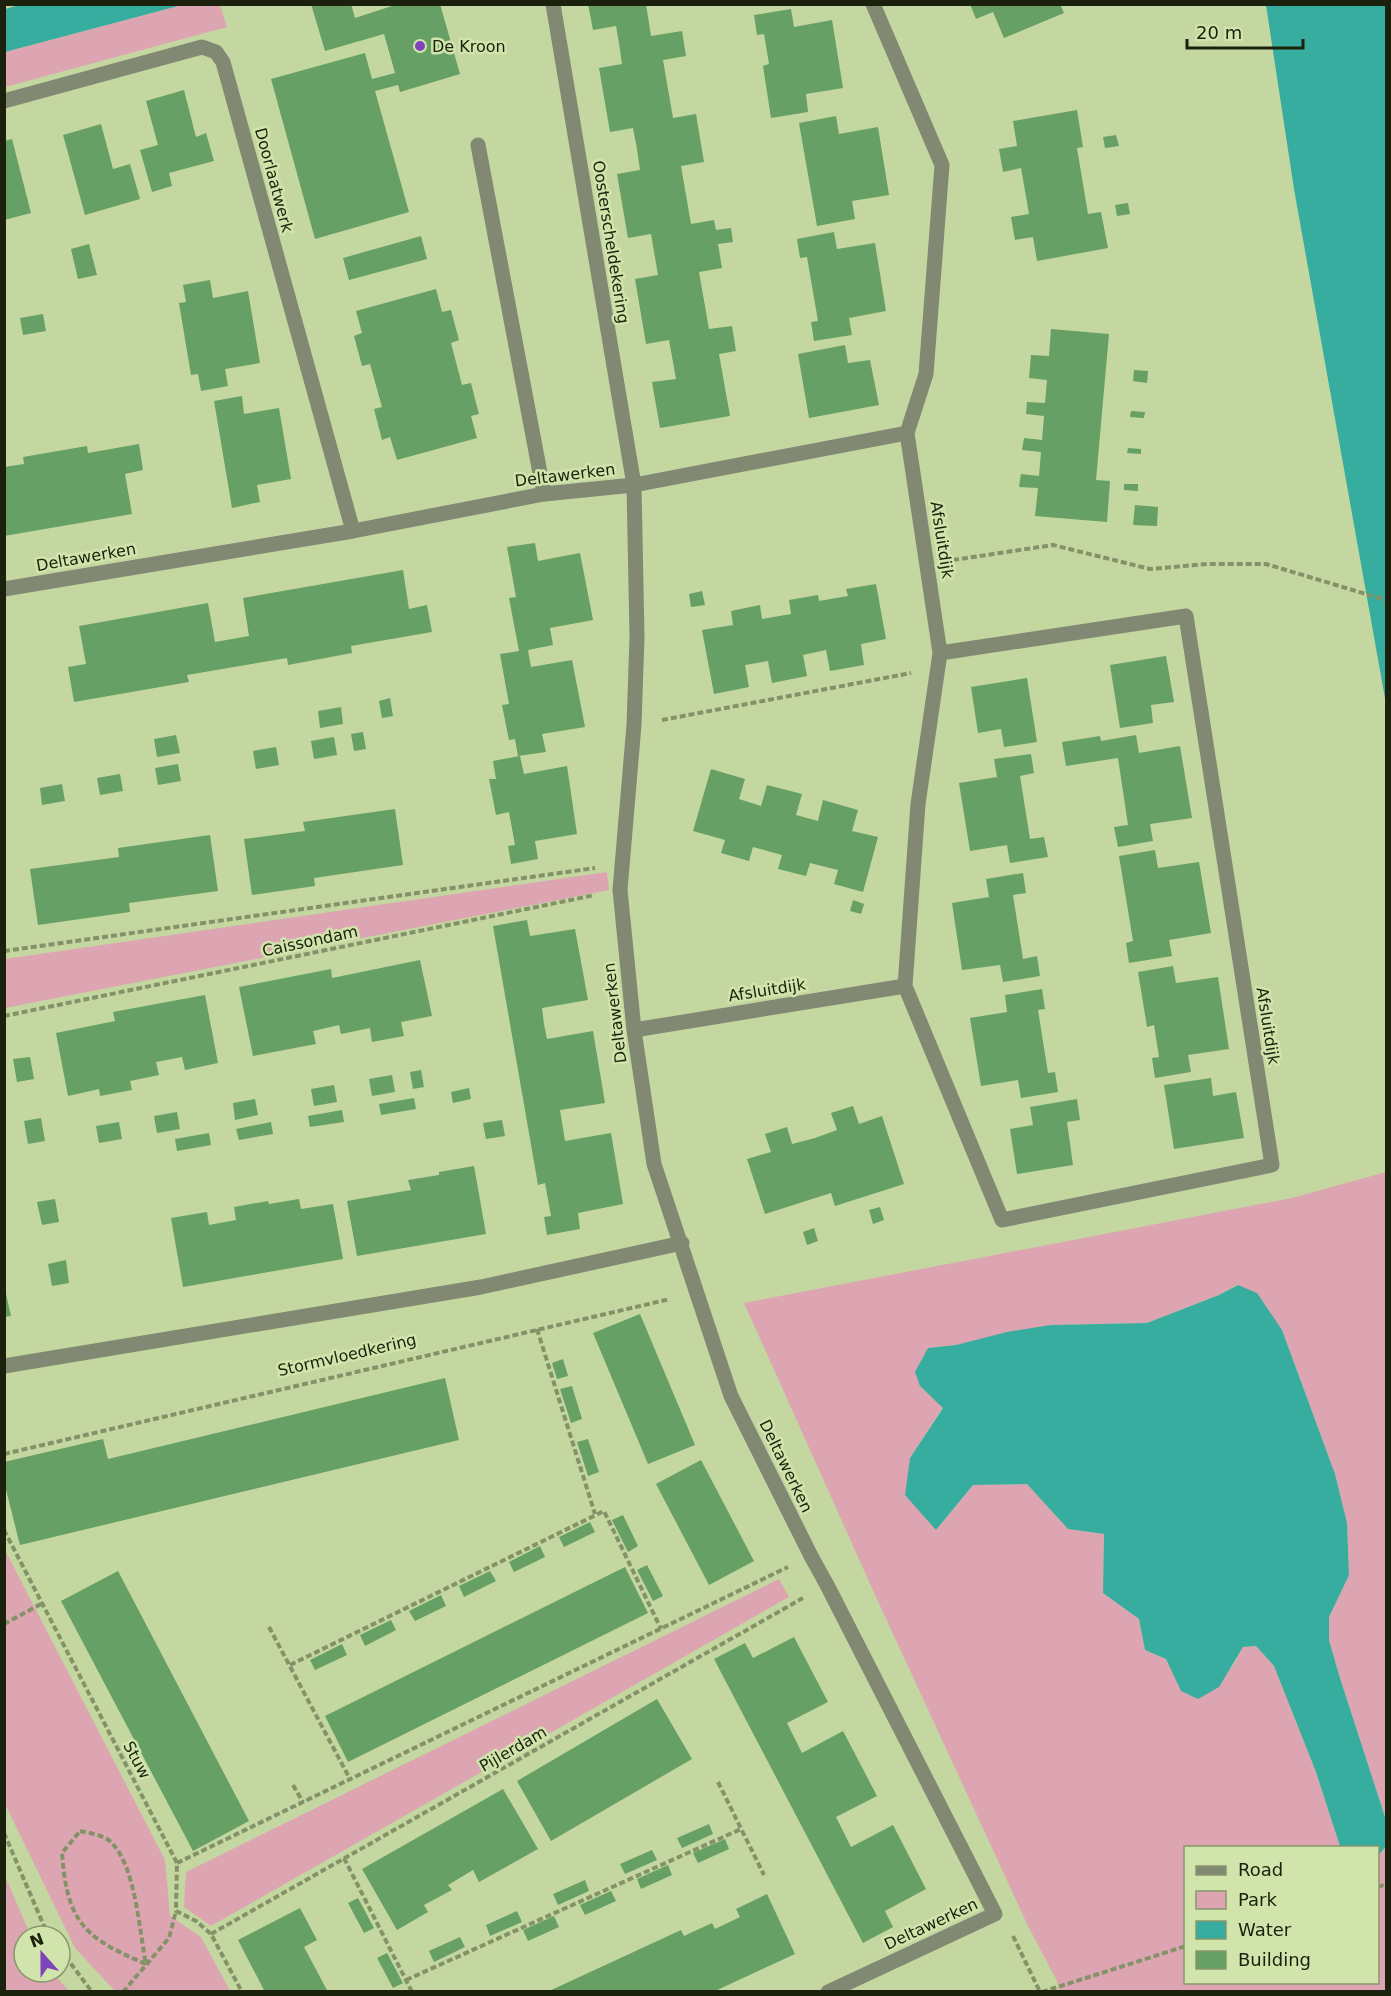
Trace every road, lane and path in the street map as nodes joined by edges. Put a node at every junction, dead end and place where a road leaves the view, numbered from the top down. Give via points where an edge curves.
1 (554, 4) edge
2 (873, 4) edge
3 (4, 102) edge
4 (478, 145) dead end
5 (907, 433) junction
6 (634, 485) junction
7 (544, 494) junction
8 (353, 531) junction
9 (928, 564) junction
10 (4, 589) edge
11 (1386, 600) edge
12 (939, 661) junction
13 (634, 725) junction
14 (621, 864) junction
15 (620, 890) junction
16 (4, 951) edge
17 (905, 986) junction
18 (4, 1016) edge
19 (634, 1030) junction
20 (682, 1243) junction
21 (698, 1293) junction
22 (537, 1329) junction
23 (4, 1366) edge
24 (4, 1454) edge
25 (595, 1514) junction
26 (4, 1530) edge
27 (811, 1556) junction
28 (827, 1585) junction
29 (41, 1604) junction
30 (4, 1624) edge
31 (269, 1627) dead end
32 (661, 1629) junction
33 (290, 1665) junction
34 (350, 1779) junction
35 (718, 1782) dead end
36 (293, 1785) dead end
37 (303, 1802) junction
38 (741, 1829) junction
39 (4, 1833) edge
40 (344, 1858) junction
41 (177, 1863) junction
42 (764, 1875) dead end
43 (176, 1911) junction
44 (996, 1914) junction
45 (43, 1924) edge
46 (212, 1934) junction
47 (1184, 1946) edge
48 (72, 1964) edge
49 (146, 1964) junction
50 (406, 1980) junction
51 (92, 1992) edge
52 (123, 1992) edge
53 (242, 1992) edge
54 (412, 1992) edge
55 (828, 1992) edge
56 (1041, 1992) edge

1 - 6 street, Oosterscheldekering
2 - 5 street via 942,165 926,374
3 - 8 street, Doorlaatwerk via 202,47 216,52 223,62
4 - 7 street
5 - 6 street
5 - 9 street, Afsluitdijk
6 - 7 street, Deltawerken
6 - 13 street, Deltawerken
7 - 8 street, Deltawerken
8 - 10 street, Deltawerken
9 - 11 path via 1053,545 1150,569 1266,564
9 - 12 street, Afsluitdijk
12 - 13 path
12 - 17 street, Afsluitdijk via 918,804
12 - 17 street, Afsluitdijk via 1186,616 1272,1165 1002,1220
13 - 14 street, Deltawerken
14 - 15 street, Deltawerken
14 - 16 path, Caissondam
15 - 18 path, Caissondam
15 - 19 street, Deltawerken
17 - 19 street, Afsluitdijk
19 - 20 street, Deltawerken via 654,1164
20 - 21 street, Deltawerken
20 - 23 street via 481,1287
21 - 22 path, Stormvloedkering
21 - 27 street, Deltawerken via 731,1396
22 - 24 path, Stormvloedkering
22 - 25 path
25 - 32 path via 604,1511
25 - 33 path
26 - 29 path, Stuw
27 - 28 street, Deltawerken
27 - 32 path
28 - 40 path, Pijlerdam
28 - 44 street, Deltawerken
29 - 30 path
29 - 41 path, Stuw
31 - 33 path
32 - 34 path
33 - 34 path
34 - 37 path
35 - 38 path
36 - 37 path
37 - 41 path
38 - 42 path
38 - 50 path
39 - 45 path
40 - 46 path, Pijlerdam
40 - 50 path
41 - 43 path, Stuw
43 - 46 path
43 - 49 path, Stuw via 169,1938
44 - 55 street, Deltawerken
44 - 56 path via 1006,1922
46 - 53 path
47 - 56 path
48 - 51 path
49 - 49 path via 134,1891 121,1856 110,1840 80,1831 62,1853 69,1900 81,1925 116,1952
49 - 52 path, Stuw
50 - 54 path

